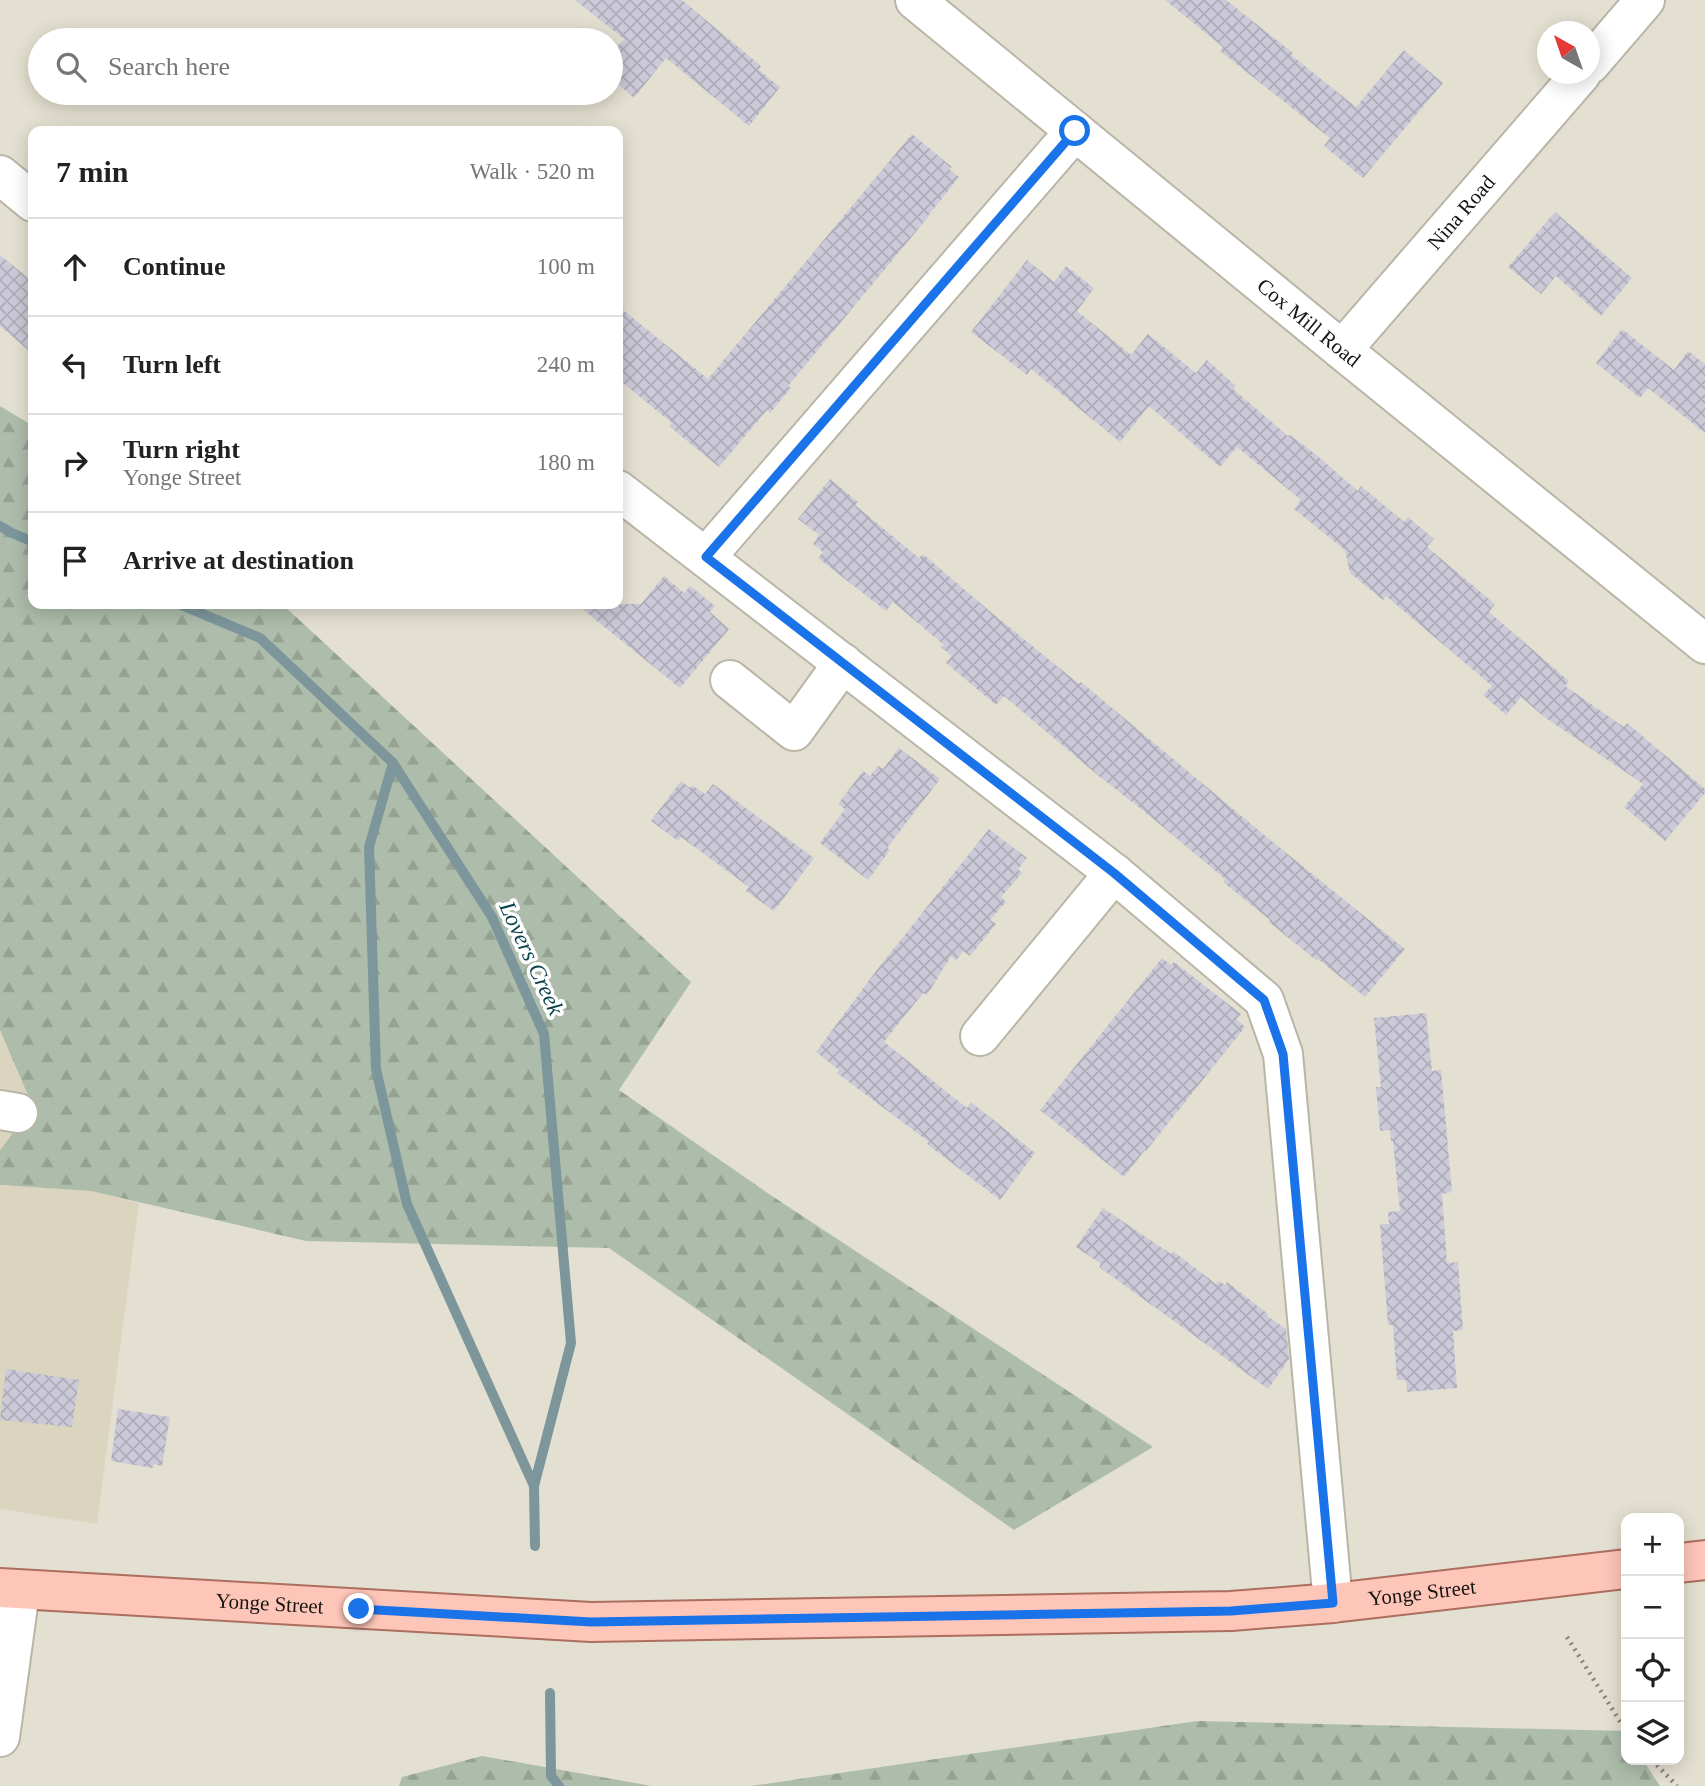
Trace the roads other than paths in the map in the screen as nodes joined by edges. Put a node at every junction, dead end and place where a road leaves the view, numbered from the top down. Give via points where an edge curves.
1 (915, 0) edge
2 (1645, 0) edge
3 (1600, 52) edge
4 (1572, 84) edge
5 (1075, 131) junction
6 (0, 175) edge
7 (28, 198) edge
8 (1342, 350) junction
9 (623, 495) edge
10 (706, 557) junction
11 (1705, 644) edge
12 (843, 663) junction
13 (730, 680) dead end
14 (1114, 873) junction
15 (980, 1036) dead end
16 (1705, 1560) edge
17 (1684, 1562) edge
18 (1621, 1570) edge
19 (10, 1589) edge
20 (1333, 1603) junction
21 (0, 1737) edge

1 - 5 street, Cox Mill Road
2 - 3 street
4 - 8 street, Nina Road
5 - 8 street, Cox Mill Road
5 - 10 street
6 - 7 street
8 - 11 street, Cox Mill Road
9 - 10 street
10 - 12 street
12 - 13 street via 794,731
12 - 14 street
14 - 15 street
14 - 20 street via 1264,1000 1283,1054
16 - 17 main road
18 - 20 main road, Yonge Street
19 - 20 main road, Yonge Street via 591,1622 1217,1611
19 - 21 street

